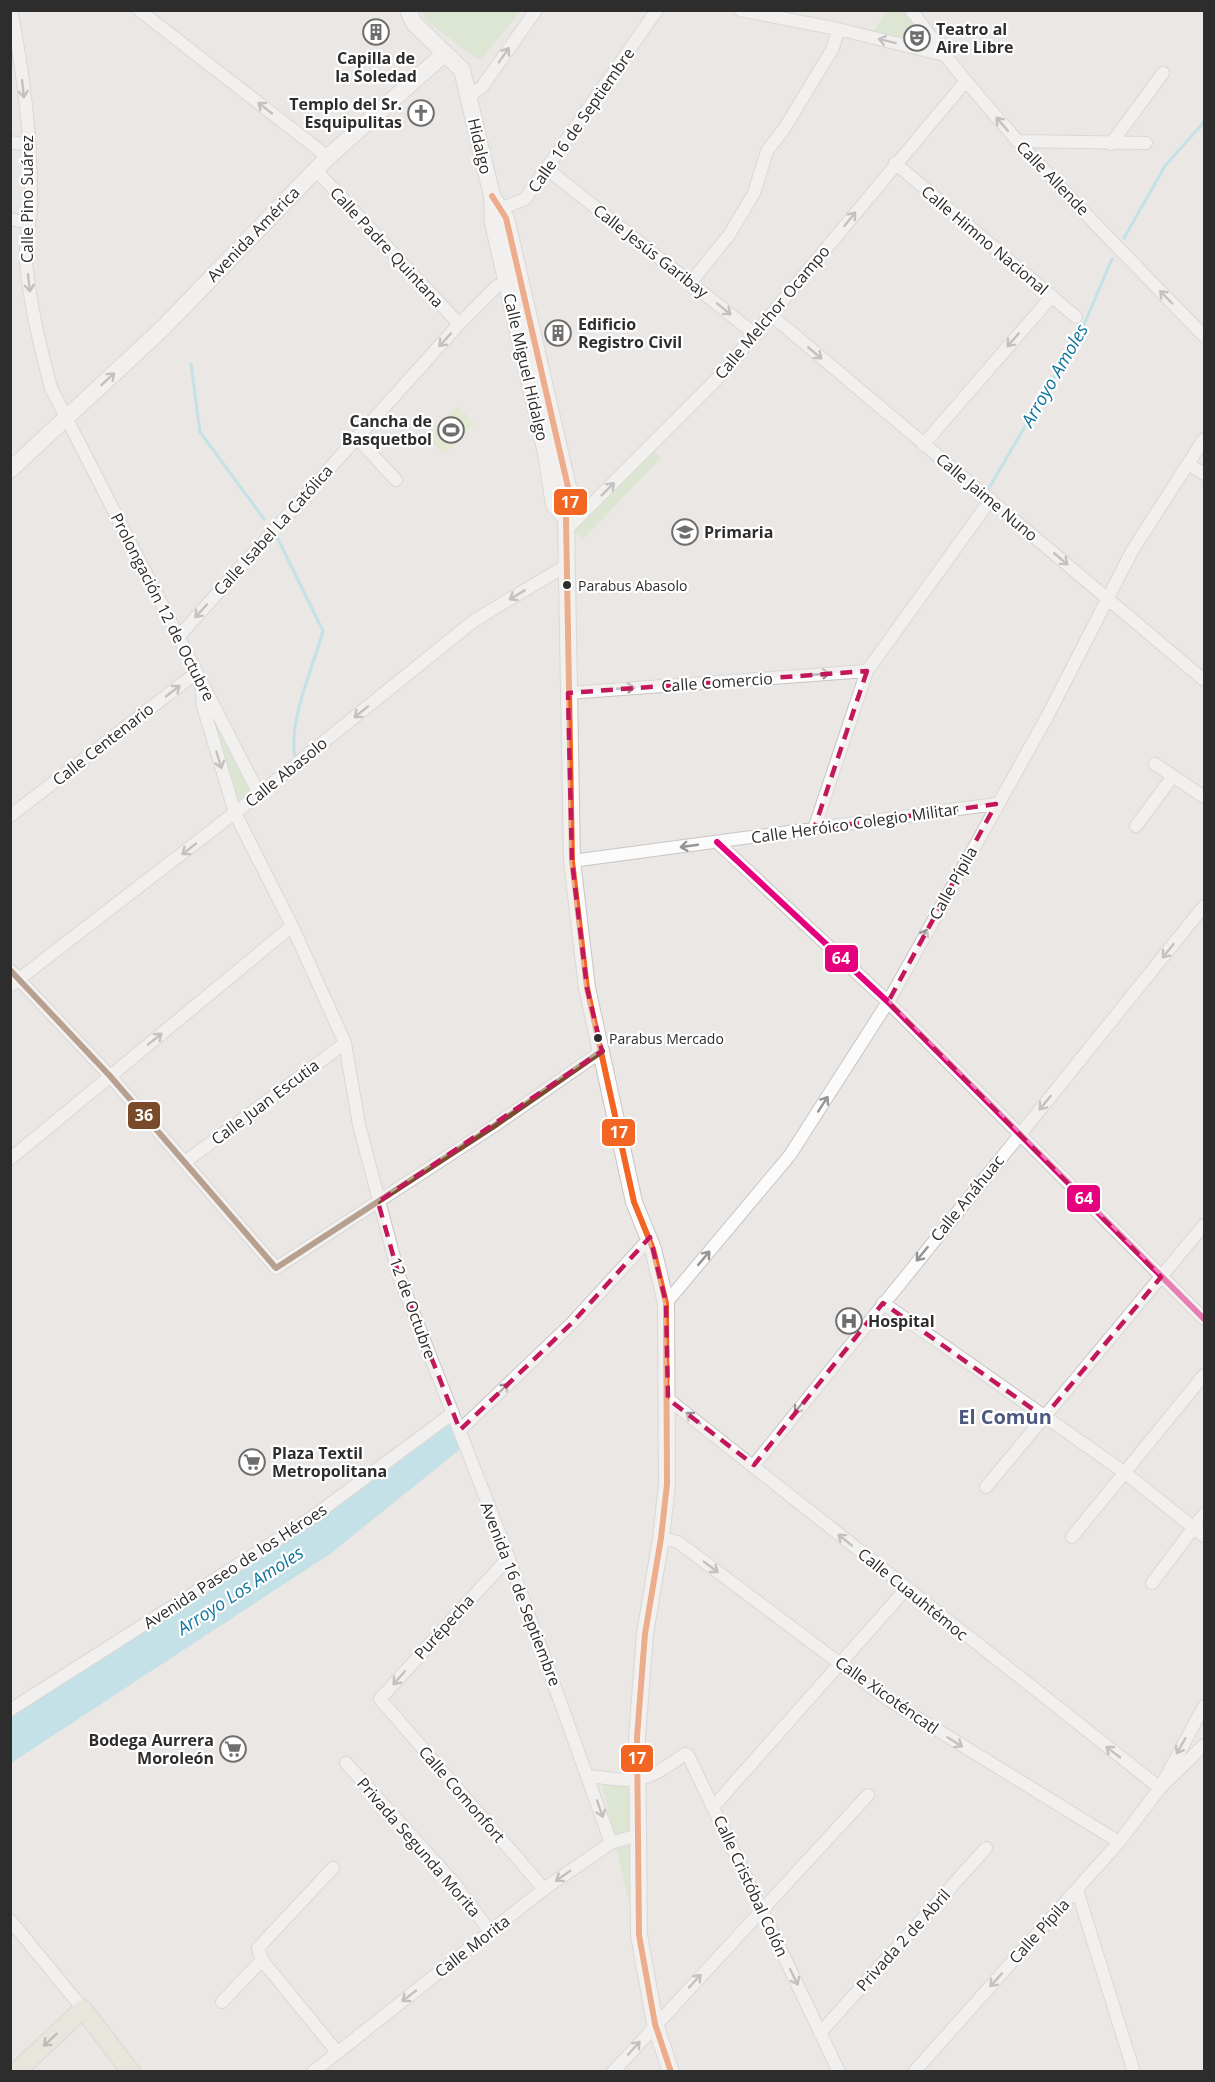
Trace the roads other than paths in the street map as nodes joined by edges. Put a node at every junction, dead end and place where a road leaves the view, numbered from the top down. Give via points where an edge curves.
1 (11, 10) edge
2 (138, 10) edge
3 (408, 10) edge
4 (536, 10) edge
5 (657, 10) edge
6 (740, 10) edge
7 (911, 10) edge
8 (838, 30) junction
9 (444, 54) junction
10 (944, 55) junction
11 (1163, 73) dead end
12 (965, 82) junction
13 (469, 96) junction
14 (1017, 141) junction
15 (10, 142) edge
16 (1146, 143) dead end
17 (1111, 144) junction
18 (29, 145) junction
19 (328, 157) junction
20 (895, 163) junction
21 (546, 168) junction
22 (315, 170) junction
23 (494, 206) junction
24 (10, 219) edge
25 (29, 223) junction
26 (513, 279) junction
27 (691, 282) junction
28 (1052, 296) junction
29 (771, 315) junction
30 (1076, 317) dead end
31 (459, 324) junction
32 (756, 334) junction
33 (1204, 336) edge
34 (66, 419) junction
35 (356, 437) junction
36 (1204, 439) edge
37 (923, 445) junction
38 (1188, 464) junction
39 (10, 470) edge
40 (1204, 474) edge
41 (396, 480) dead end
42 (991, 499) junction
43 (566, 524) junction
44 (567, 565) junction
45 (1106, 597) junction
46 (180, 635) junction
47 (867, 671) junction
48 (199, 678) junction
49 (1204, 680) edge
50 (568, 693) junction
51 (1155, 764) dead end
52 (1173, 776) junction
53 (260, 794) junction
54 (1204, 797) edge
55 (996, 804) junction
56 (236, 813) junction
57 (10, 816) edge
58 (1136, 826) dead end
59 (814, 829) junction
60 (717, 842) junction
61 (572, 861) junction
62 (1204, 906) edge
63 (292, 926) junction
64 (10, 970) edge
65 (21, 978) junction
66 (10, 986) edge
67 (888, 1002) junction
68 (345, 1042) junction
69 (602, 1051) junction
70 (110, 1076) junction
71 (1019, 1134) junction
72 (10, 1159) edge
73 (185, 1162) junction
74 (378, 1202) junction
75 (1204, 1225) edge
76 (649, 1239) junction
77 (1161, 1277) junction
78 (666, 1303) junction
79 (883, 1303) junction
80 (1204, 1319) edge
81 (1204, 1376) edge
82 (668, 1399) junction
83 (453, 1413) junction
84 (1044, 1417) junction
85 (460, 1430) junction
86 (754, 1465) junction
87 (1124, 1472) junction
88 (986, 1487) dead end
89 (1204, 1514) edge
90 (1193, 1528) junction
91 (1204, 1536) edge
92 (1072, 1537) dead end
93 (661, 1538) junction
94 (508, 1557) junction
95 (1152, 1583) dead end
96 (906, 1589) junction
97 (840, 1662) junction
98 (380, 1699) joint
99 (1204, 1706) edge
100 (10, 1710) edge
101 (1204, 1745) edge
102 (346, 1763) dead end
103 (588, 1776) junction
104 (638, 1781) junction
105 (1160, 1788) junction
106 (868, 1795) dead end
107 (713, 1807) junction
108 (638, 1835) junction
109 (1119, 1842) junction
110 (611, 1843) junction
111 (986, 1848) dead end
112 (333, 1868) dead end
113 (544, 1889) junction
114 (1077, 1890) junction
115 (761, 1910) junction
116 (10, 1920) edge
117 (490, 1932) junction
118 (262, 1960) junction
119 (222, 2002) dead end
120 (83, 2009) junction
121 (655, 2024) junction
122 (820, 2033) junction
123 (337, 2052) junction
124 (320, 2070) edge
125 (16, 2072) edge
126 (131, 2072) edge
127 (613, 2072) edge
128 (671, 2072) edge
129 (839, 2072) edge
130 (914, 2072) edge
131 (1134, 2072) edge

1 -> 18 street, Calle Pino Suárez via 20,53
19 -> 2 street
3 - 9 street, Hidalgo via 414,23
13 -> 4 street via 482,87
5 - 21 street, Calle 16 de Septiembre
6 - 8 street
7 - 10 street, Calle Allende
10 -> 8 street
8 - 27 street via 833,48 767,151 754,193 729,234
9 - 13 street, Hidalgo via 462,70
9 - 19 street, Avenida América
10 - 12 street, Calle Allende
11 - 17 street
14 -> 12 street, Calle Allende
12 - 20 street, Calle Melchor Ocampo
13 - 23 street, Hidalgo
14 - 17 street
33 -> 14 street, Calle Allende
15 - 18 street
16 - 17 street
18 - 25 street, Calle Pino Suárez
19 - 22 street, Avenida América
20 - 28 street, Calle Himno Nacional
29 -> 20 street, Calle Melchor Ocampo
21 - 23 street, Calle 16 de Septiembre via 525,199
21 - 27 street, Calle Jesús Garibay
22 - 31 street, Calle Padre Quintana
34 -> 22 street, Avenida América via 163,328
23 - 26 street, Calle Miguel Hidalgo
24 - 25 street
25 -> 34 street, Calle Pino Suárez via 26,259 33,319 51,388
26 - 31 street, Calle Isabel La Católica via 497,286
26 - 43 street, Calle Miguel Hidalgo via 554,505
27 -> 32 street, Calle Jesús Garibay
28 - 30 street, Calle Himno Nacional
28 -> 37 street
29 - 32 street, Calle Melchor Ocampo
29 -> 37 street, Calle Jaime Nuno
31 -> 35 street, Calle Isabel La Católica
43 -> 32 street, Calle Melchor Ocampo via 719,377
34 - 39 street, Avenida América
34 - 46 street, Prolongación 12 de Octubre
35 - 41 street
35 -> 46 street, Calle Isabel La Católica
36 - 38 street, Calle Pípila
37 - 42 street, Calle Jaime Nuno
38 - 40 street
38 - 45 street, Calle Pípila
42 -> 45 street, Calle Jaime Nuno
42 - 47 street
43 - 44 street, Calle Miguel Hidalgo
44 - 50 street, Calle Miguel Hidalgo
44 -> 53 street, Calle Abasolo via 475,620
45 - 49 street, Calle Jaime Nuno
45 - 55 street, Calle Pípila via 1048,715
46 - 48 street, Prolongación 12 de Octubre
50 -> 47 street, Calle Comercio
47 - 59 street
48 - 53 street, Prolongación 12 de Octubre
48 -> 56 street via 203,706
57 -> 48 street, Calle Centenario
50 - 61 street, Calle Miguel Hidalgo
51 - 52 street
52 - 54 street
52 - 58 street
53 - 56 street, Calle Abasolo
55 - 59 street, Calle Heróico Colegio Militar
67 -> 55 street, Calle Pípila
56 - 63 street
56 -> 65 street, Calle Abasolo
59 - 60 street, Calle Heróico Colegio Militar
60 -> 61 street, Calle Heróico Colegio Militar
60 - 67 street
61 - 69 street, Calle Miguel Hidalgo via 587,988
62 -> 71 street, Calle Anáhuac
63 - 68 street
70 -> 63 street
64 - 65 street
65 - 66 street, Calle Abasolo
65 - 70 street
67 - 71 street
78 -> 67 street, Calle Pípila via 790,1155
68 - 73 street, Calle Juan Escutia
68 - 74 street via 359,1125
69 - 74 street
69 - 76 street, Calle Miguel Hidalgo via 634,1202
70 - 72 street
70 - 73 street
71 - 77 street
71 -> 79 street, Calle Anáhuac
73 - 74 street via 276,1268
74 - 83 street, 12 de Octubre via 399,1276
75 - 77 street
76 - 78 street, Calle Miguel Hidalgo
85 -> 76 street via 572,1323
77 - 80 street
77 - 84 street
78 - 82 street, Calle Miguel Hidalgo
79 - 84 street
79 -> 86 street, Calle Anáhuac
81 - 87 street
86 -> 82 street, Calle Cuauhtémoc
82 - 93 street, Calle Miguel Hidalgo via 667,1484
83 - 85 street, Avenida 16 de Septiembre
83 - 100 street, Avenida Paseo de los Héroes via 311,1518
84 - 87 street
84 - 88 street
85 - 94 street, Avenida 16 de Septiembre
96 -> 86 street, Calle Cuauhtémoc
87 - 90 street
87 - 92 street
89 - 90 street
90 - 91 street
90 - 95 street
93 -> 97 street, Calle Xicoténcatl via 678,1542
93 - 104 street, Calle Miguel Hidalgo via 645,1634 637,1737
94 -> 98 street, Purépecha
94 - 103 street, Avenida 16 de Septiembre
96 - 97 street
105 -> 96 street, Calle Cuauhtémoc
97 - 107 street
97 -> 109 street, Calle Xicoténcatl via 887,1699
98 - 113 street, Calle Comonfort
99 -> 105 street, Calle Pípila
101 - 105 street, Calle Pípila
102 - 117 street, Privada Segunda Morita via 456,1885
103 - 104 street
103 -> 110 street, Avenida 16 de Septiembre
104 - 107 street, Calle Cristóbal Colón via 652,1777 687,1754
104 - 108 street
105 - 109 street, Calle Pípila
106 - 115 street
107 - 115 street, Calle Cristóbal Colón
108 - 110 street, Calle Morita
108 - 121 street via 639,1935
109 - 114 street, Calle Pípila
110 -> 113 street, Calle Morita
111 - 122 street, Privada 2 de Abril
112 - 118 street via 258,1947
113 - 117 street, Calle Morita
114 -> 130 street, Calle Pípila
114 - 131 street
121 -> 115 street
115 -> 122 street, Calle Cristóbal Colón
116 - 120 street
117 -> 123 street, Calle Morita
118 - 119 street
118 - 123 street
120 -> 125 main road
120 - 126 main road
127 -> 121 street
121 - 128 street
122 - 129 street, Calle Cristóbal Colón
123 - 124 street, Calle Morita

